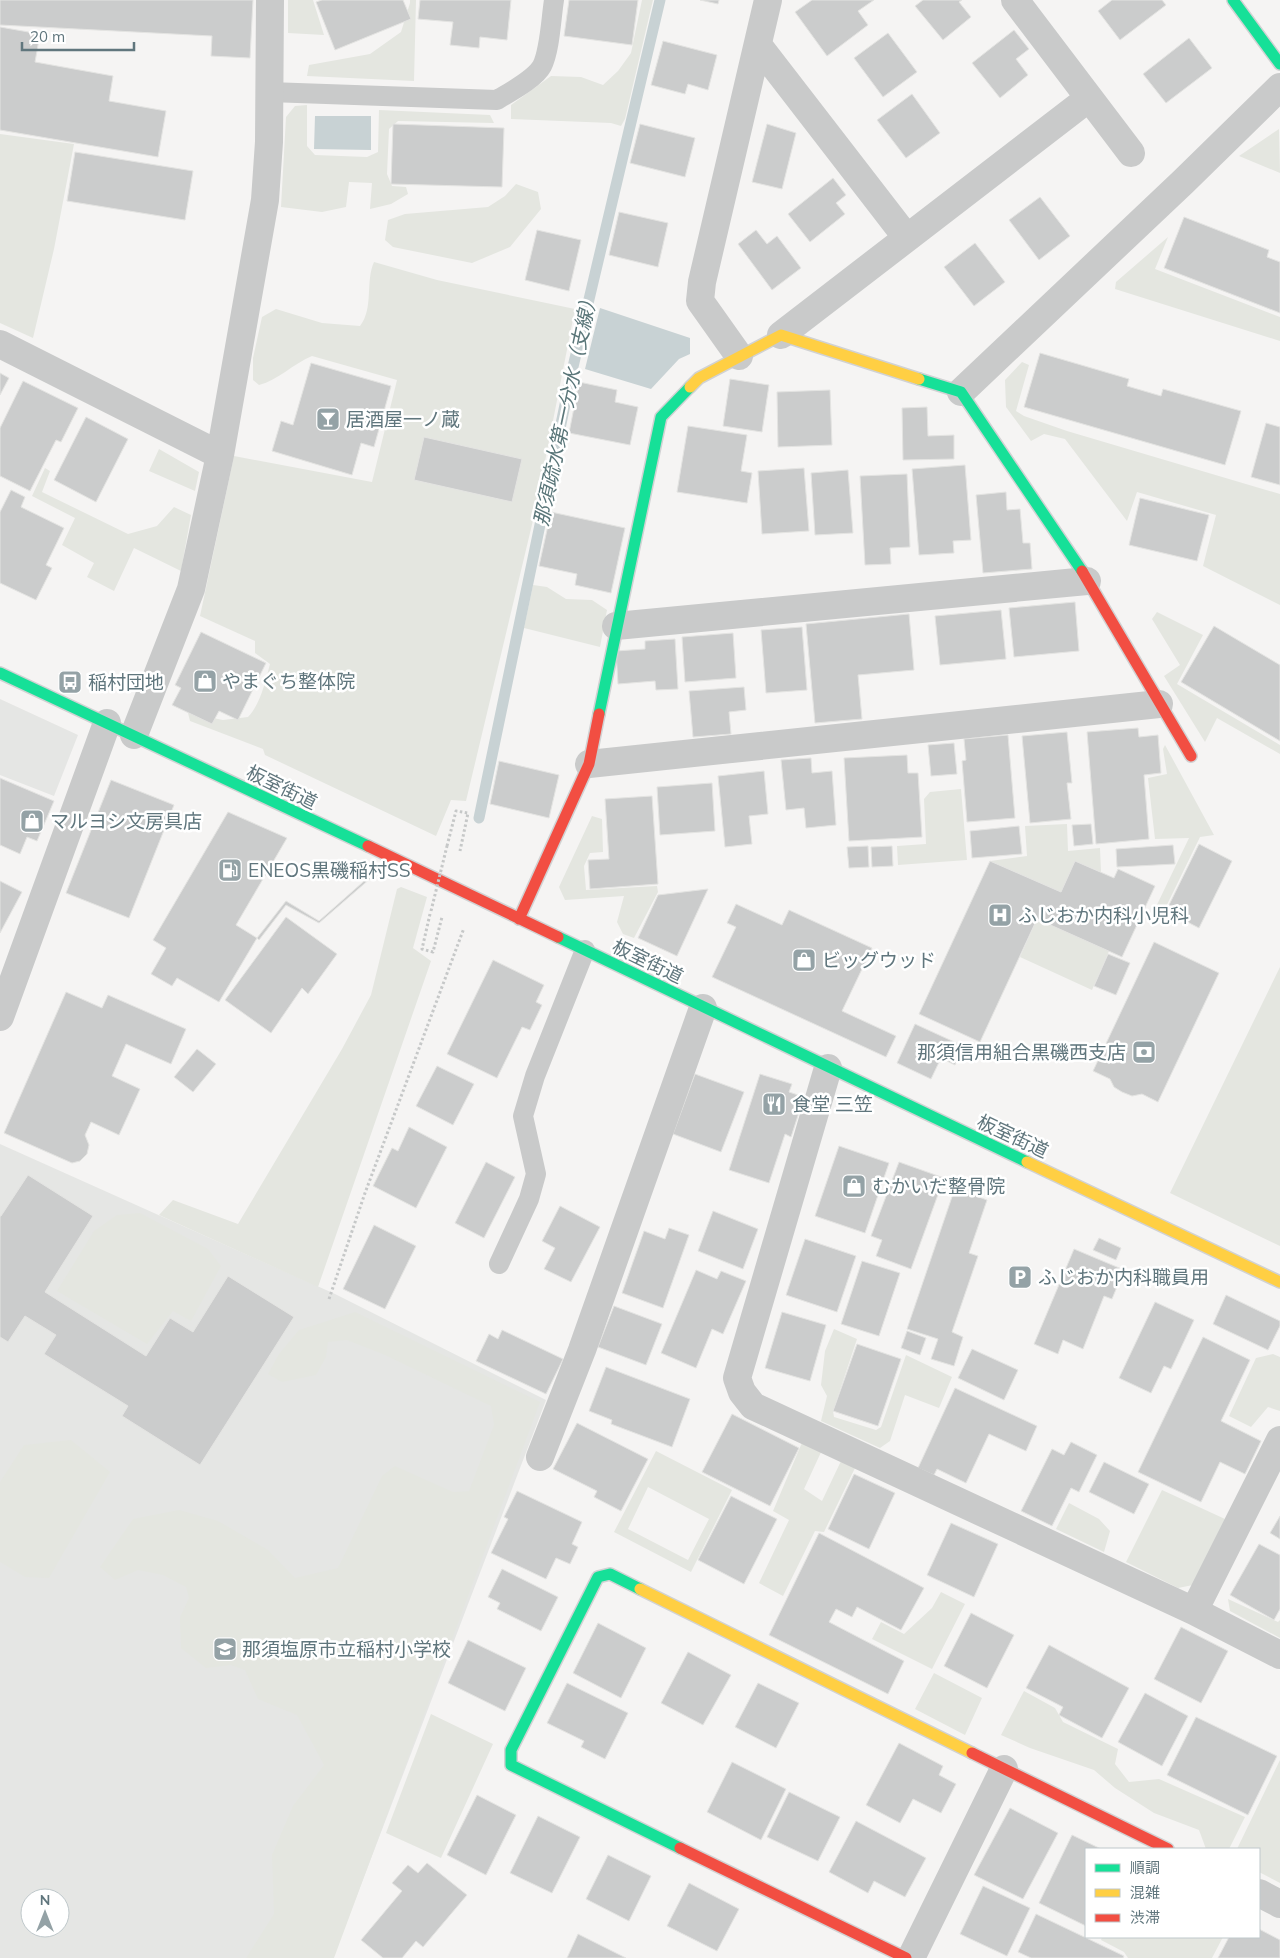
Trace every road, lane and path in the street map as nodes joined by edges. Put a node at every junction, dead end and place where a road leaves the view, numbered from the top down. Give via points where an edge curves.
1 (270, 0) edge
2 (554, 0) edge
3 (768, 0) edge
4 (1015, 0) edge
5 (1233, 0) edge
6 (758, 45) junction
7 (1280, 64) edge
8 (1280, 87) edge
9 (269, 92) junction
10 (1089, 98) junction
11 (1131, 152) dead end
12 (907, 238) junction
13 (781, 334) junction
14 (0, 344) edge
15 (739, 356) junction
16 (961, 392) junction
17 (220, 455) junction
18 (1087, 581) junction
19 (616, 626) junction
20 (0, 673) edge
21 (1159, 704) junction
22 (107, 723) junction
23 (134, 735) junction
24 (1191, 756) dead end
25 (589, 764) junction
26 (460, 851) dead end
27 (475, 898) junction
28 (443, 912) dead end
29 (519, 918) junction
30 (585, 950) junction
31 (703, 1008) junction
32 (0, 1017) edge
33 (828, 1068) junction
34 (499, 1264) dead end
35 (1280, 1282) edge
36 (329, 1299) dead end
37 (1280, 1440) edge
38 (540, 1457) dead end
39 (1194, 1611) junction
40 (1280, 1656) edge
41 (1004, 1769) junction
42 (1166, 1848) edge
43 (1260, 1894) edge
44 (1280, 1904) edge
45 (906, 1958) edge
46 (911, 1958) edge

1 - 9 street
2 - 9 lane via 541,68 497,100
3 - 6 street
4 - 10 street
5 - 7 street
6 - 12 street
6 - 15 street via 700,302
8 - 16 street
9 - 17 street via 265,200
10 - 11 street
10 - 12 street
12 - 13 street
13 - 15 street
13 - 16 street
14 - 17 street
15 - 19 street via 699,378 661,417
16 - 18 street
17 - 23 street via 191,589
18 - 19 street
18 - 21 street
19 - 25 street
20 - 22 street, 板室街道
21 - 24 street
21 - 25 street
22 - 23 street, 板室街道
22 - 32 street
23 - 27 street, 板室街道
25 - 29 street
26 - 28 path, bridge via 468,812 456,811 422,949 433,952
27 - 29 street, 板室街道
27 - 36 path
29 - 30 street, 板室街道
30 - 31 street, 板室街道
30 - 34 lane via 535,1076 523,1116 536,1174 529,1199
31 - 33 street, 板室街道
31 - 38 street via 582,1350
33 - 35 street, 板室街道
33 - 39 street via 737,1378 742,1392 753,1406
37 - 39 street
39 - 40 street
41 - 42 street
41 - 45 street via 610,1574 598,1577 511,1750 511,1766
41 - 46 street
43 - 44 street

